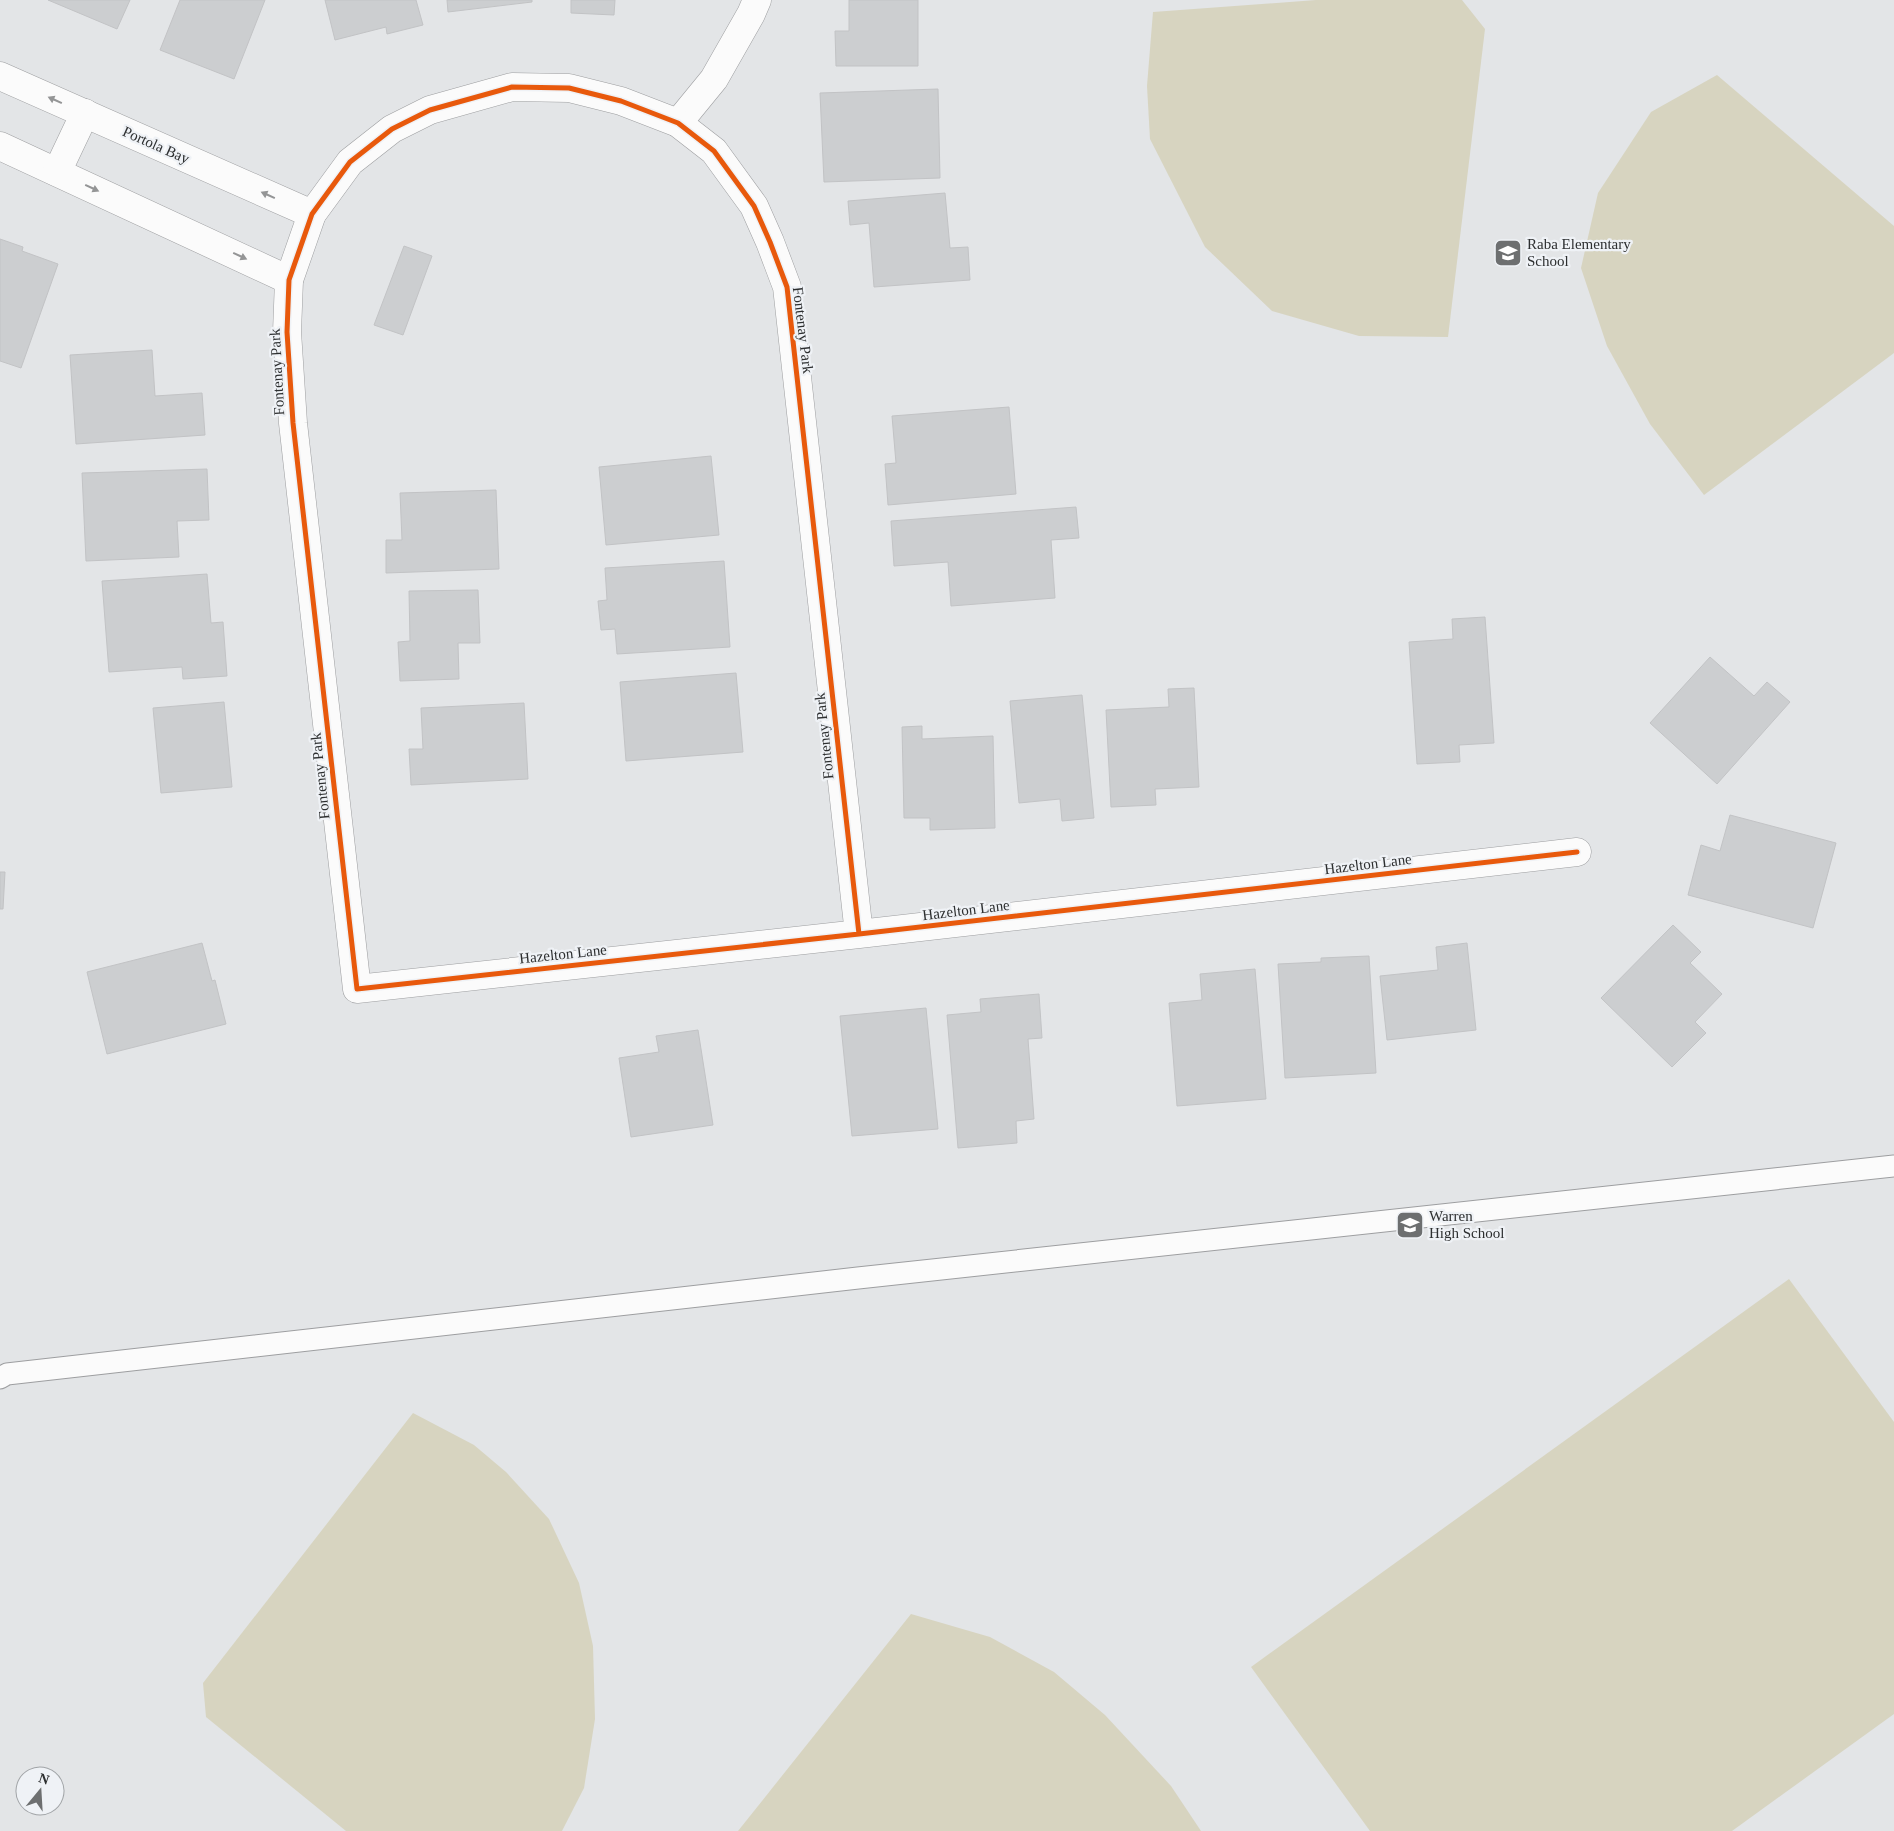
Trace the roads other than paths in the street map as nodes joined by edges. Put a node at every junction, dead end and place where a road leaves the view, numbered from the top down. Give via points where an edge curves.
1 (757, 0) edge
2 (0, 76) edge
3 (85, 114) junction
4 (678, 123) junction
5 (0, 146) edge
6 (57, 172) junction
7 (312, 214) junction
8 (290, 280) junction
9 (1577, 852) dead end
10 (859, 934) junction
11 (357, 989) joint
12 (1894, 1166) edge
13 (0, 1378) edge

1 - 4 street via 714,80
3 -> 2 street, Portola Bay
3 - 6 street
7 -> 3 street, Portola Bay
4 - 7 street, Fontenay Park via 621,102 569,88 512,87 430,110 392,129 350,162
4 - 10 street, Fontenay Park via 714,151 754,206 787,287
5 - 6 street
6 -> 8 street
7 - 8 street, Fontenay Park
8 - 11 street, Fontenay Park via 287,332 293,423
9 - 10 street, Hazelton Lane
10 - 11 street, Hazelton Lane
12 - 13 lane via 868,1276 7,1374

